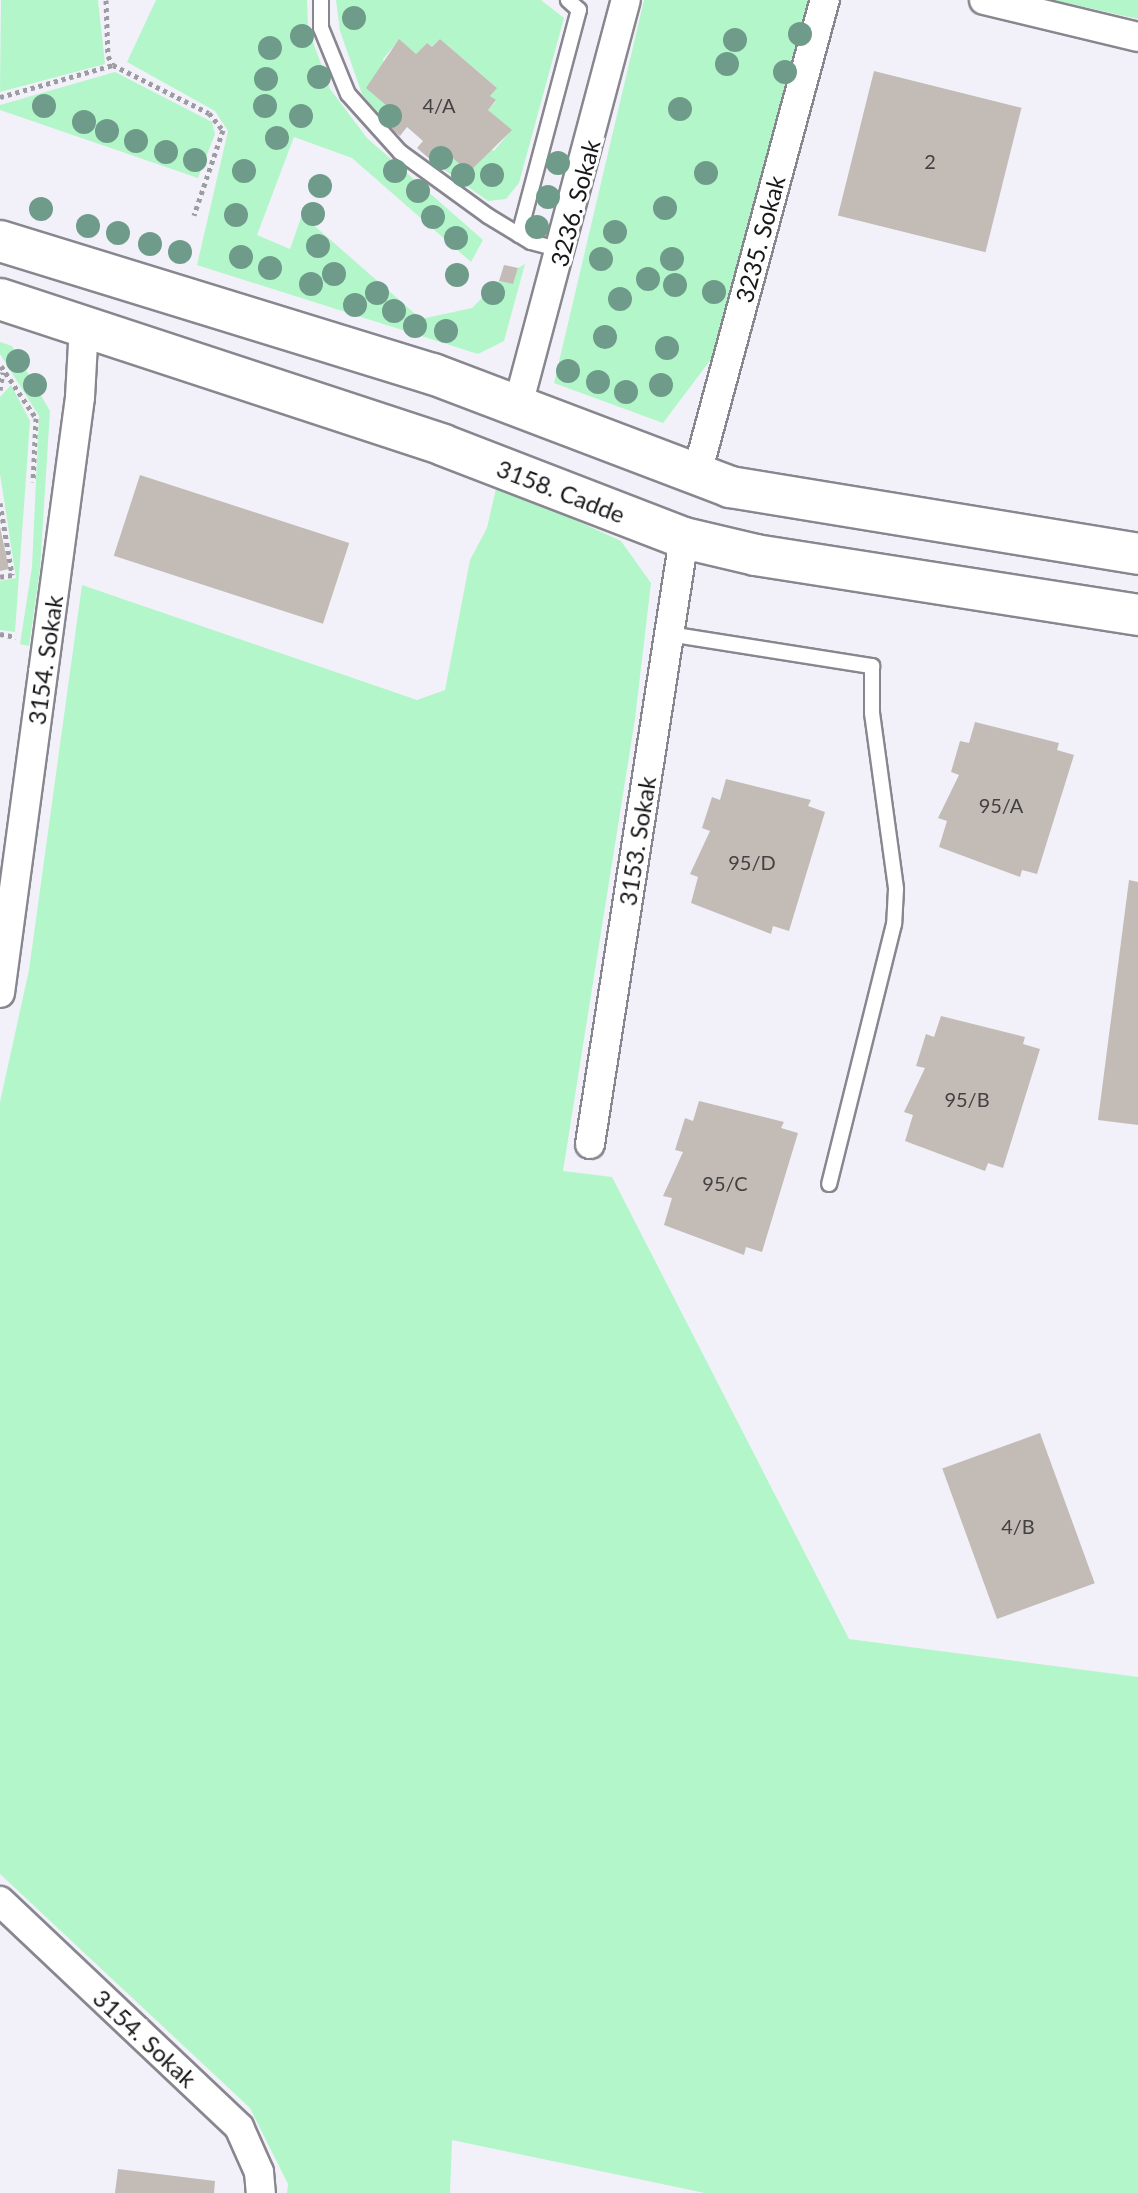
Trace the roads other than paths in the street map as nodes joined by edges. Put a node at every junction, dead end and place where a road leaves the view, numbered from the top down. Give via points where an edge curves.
1 (321, 0) edge
2 (568, 0) edge
3 (626, 0) edge
4 (825, 0) edge
5 (984, 0) edge
6 (1138, 37) edge
7 (519, 235) junction
8 (0, 241) edge
9 (563, 251) junction
10 (0, 299) edge
11 (84, 326) junction
12 (518, 405) junction
13 (696, 477) junction
14 (684, 538) junction
15 (1138, 554) edge
16 (1138, 615) edge
17 (669, 634) junction
18 (0, 993) edge
19 (590, 1144) dead end
20 (829, 1184) dead end
21 (0, 1901) edge
22 (261, 2193) edge

1 - 7 lane via 321,28 348,94 400,152
2 - 7 lane via 579,10
3 - 9 street, 3236. Sokak
4 - 13 street, 3235. Sokak
5 - 6 street
7 - 9 lane
8 - 12 street
9 - 12 street, 3236. Sokak
10 - 11 street, 3158. Cadde
11 - 14 street, 3158. Cadde via 443,445
11 - 18 street, 3154. Sokak via 80,397
12 - 13 street
13 - 14 street
13 - 15 street via 769,495
14 - 16 street, 3158. Cadde via 756,555
14 - 17 street, 3153. Sokak
17 - 19 street, 3153. Sokak
17 - 20 lane via 872,666 872,713 896,889 894,924
21 - 22 street, 3154. Sokak via 239,2127 259,2172

